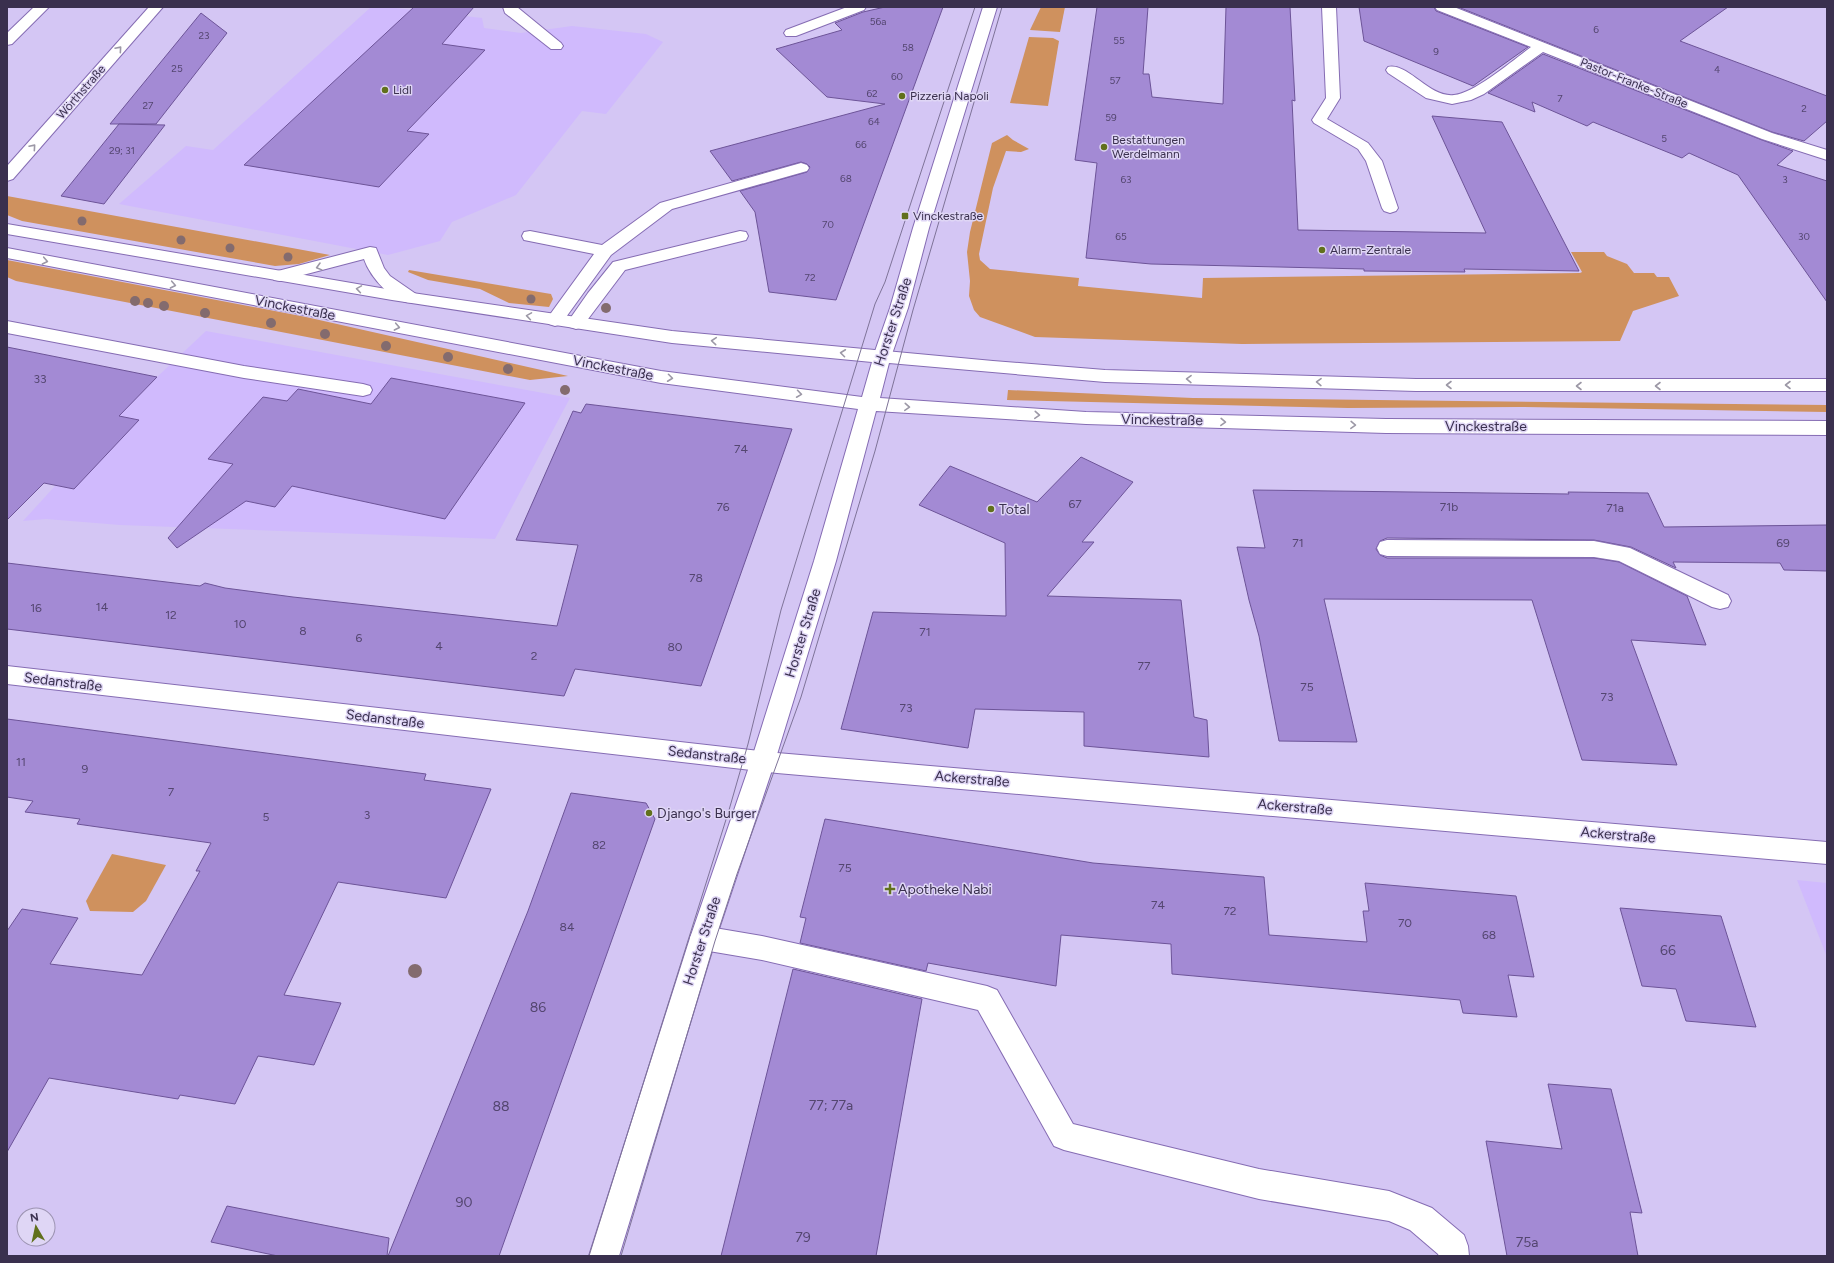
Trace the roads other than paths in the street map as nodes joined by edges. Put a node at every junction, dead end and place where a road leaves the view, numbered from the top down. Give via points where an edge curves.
1 (42, 7) edge
2 (156, 7) edge
3 (510, 7) edge
4 (859, 7) edge
5 (990, 7) edge
6 (1329, 7) edge
7 (1442, 7) edge
8 (791, 33) dead end
9 (7, 41) edge
10 (556, 46) dead end
11 (1541, 47) junction
12 (1393, 70) dead end
13 (1827, 155) edge
14 (801, 168) dead end
15 (7, 176) edge
16 (1390, 208) dead end
17 (7, 228) edge
18 (530, 236) dead end
19 (740, 236) dead end
20 (605, 251) junction
21 (7, 253) edge
22 (280, 276) junction
23 (410, 298) junction
24 (555, 320) junction
25 (576, 323) junction
26 (7, 327) edge
27 (882, 357) junction
28 (1827, 385) edge
29 (363, 390) dead end
30 (868, 404) junction
31 (1827, 428) edge
32 (1387, 548) dead end
33 (1720, 601) dead end
34 (7, 675) edge
35 (763, 761) junction
36 (1827, 852) edge
37 (702, 938) junction
38 (604, 1256) edge
39 (1454, 1256) edge

1 - 9 main road
15 -> 2 main road, Wörthstraße
3 - 10 main road via 510,10
4 - 8 main road
5 - 27 main road, Horster Straße
6 - 16 main road via 1333,98 1319,120 1363,146 1374,161
7 - 11 main road, Pastor-Franke-Straße
11 - 12 main road via 1479,91 1452,100 1431,95
11 - 13 main road, Pastor-Franke-Straße via 1767,136
14 - 20 main road via 666,206
17 - 22 main road, Vinckestraße
18 - 20 main road
19 - 25 main road via 619,266
20 - 24 main road
21 -> 30 main road, Vinckestraße via 661,377
23 -> 22 main road, Vinckestraße
23 -> 22 main road via 385,282 370,252
24 -> 23 main road, Vinckestraße
24 - 25 main road, Vinckestraße
27 -> 25 main road, Vinckestraße via 672,337
26 - 29 main road via 244,372
28 -> 27 main road, Vinckestraße via 1424,385 1105,376
27 - 30 main road, Horster Straße
30 -> 31 main road, Vinckestraße via 1102,419 1386,426
30 - 35 main road, Horster Straße via 825,561
32 - 33 main road via 1594,549 1623,554
34 - 35 main road, Sedanstraße
35 - 36 main road, Ackerstraße
35 - 37 main road, Horster Straße
37 - 38 main road, Horster Straße
37 - 39 main road via 762,948 987,999 1064,1136 1259,1184 1389,1206 1421,1219 1453,1246

